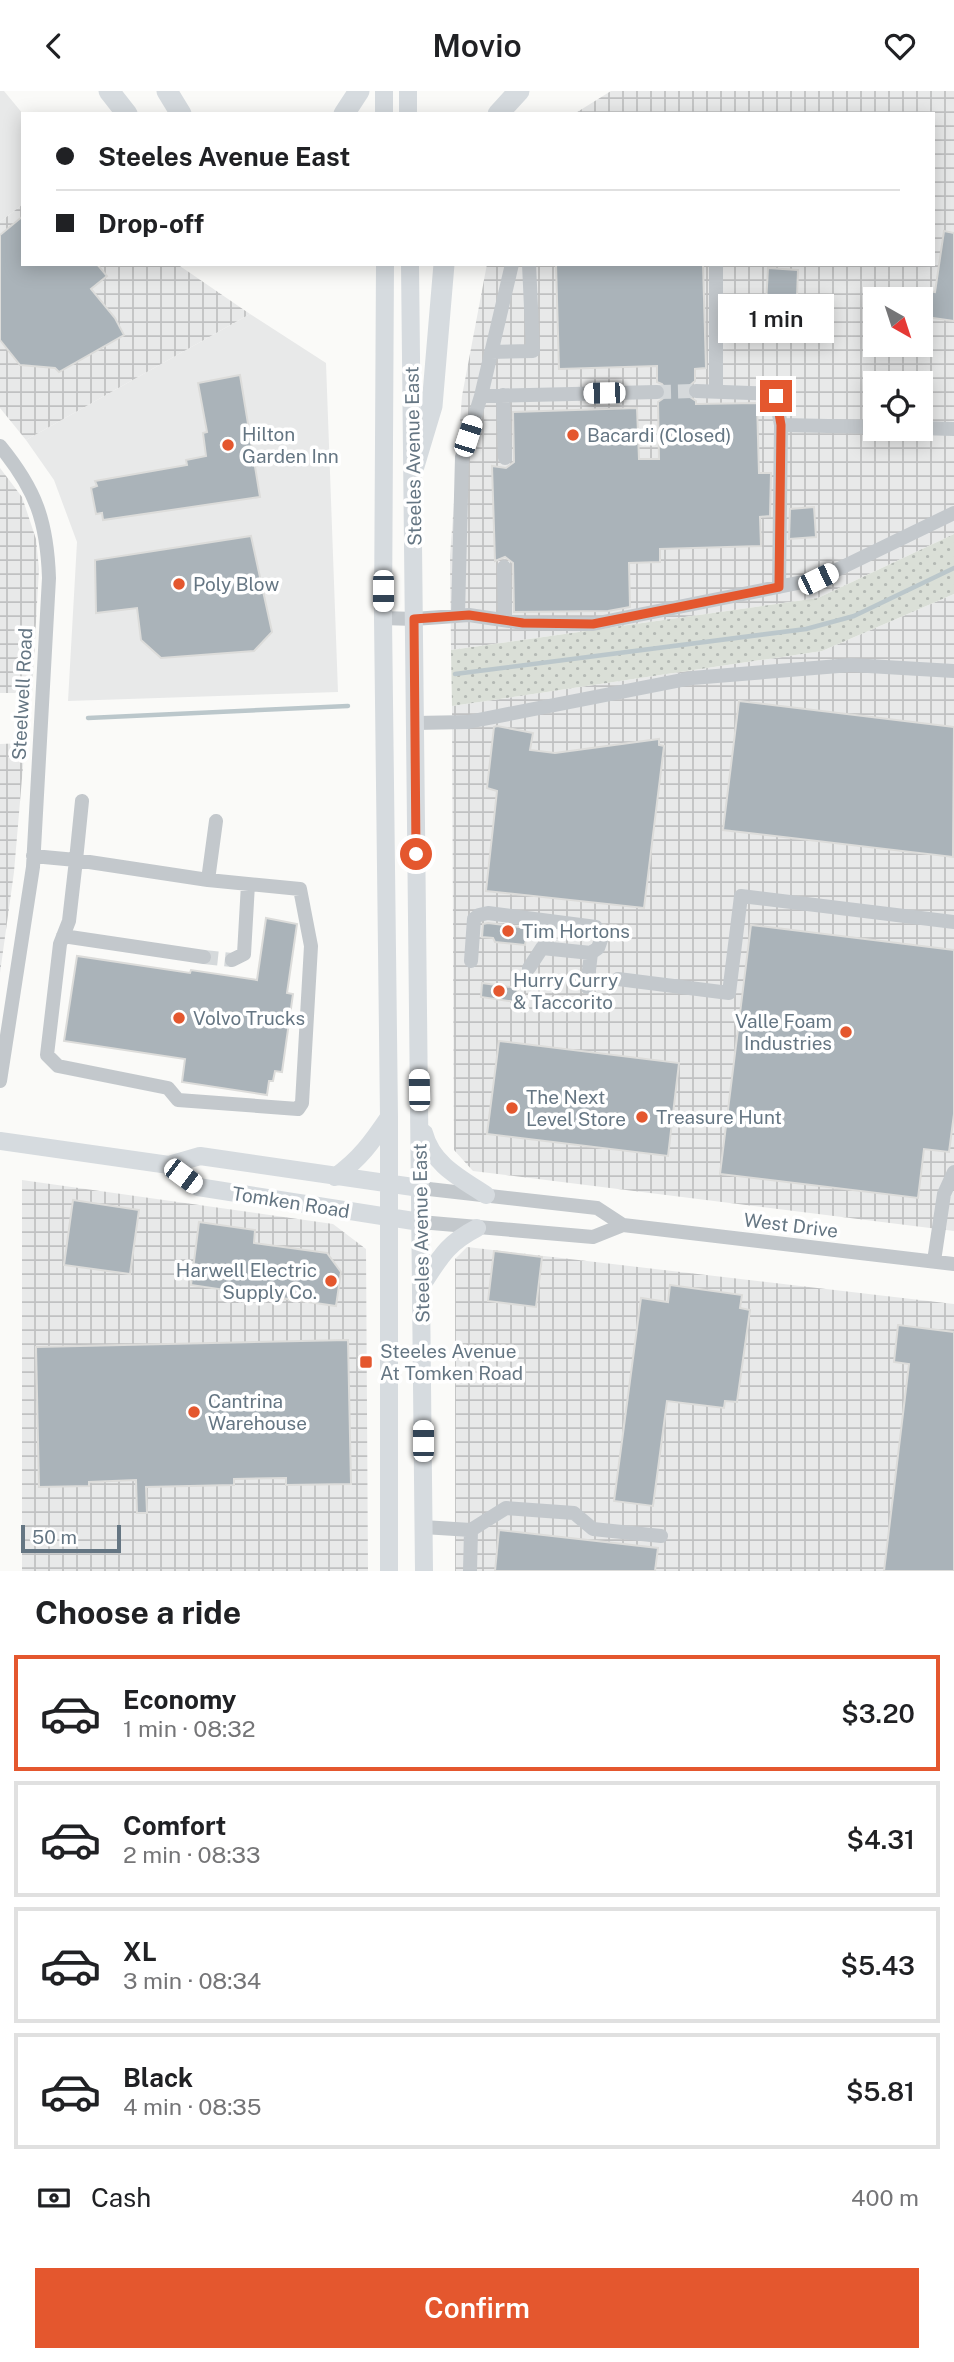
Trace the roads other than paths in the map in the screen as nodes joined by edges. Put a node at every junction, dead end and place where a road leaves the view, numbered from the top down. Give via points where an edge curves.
1 (109, 91) edge
2 (167, 91) edge
3 (359, 91) edge
4 (384, 91) edge
5 (408, 91) edge
6 (519, 91) edge
7 (125, 112) edge
8 (180, 112) edge
9 (345, 112) edge
10 (384, 112) edge
11 (408, 112) edge
12 (500, 112) edge
13 (385, 266) edge
14 (411, 266) edge
15 (444, 266) edge
16 (512, 266) edge
17 (529, 266) edge
18 (716, 266) edge
19 (491, 352) junction
20 (696, 391) tunnel mouth
21 (716, 391) junction
22 (657, 392) tunnel mouth
23 (503, 395) junction
24 (481, 396) junction
25 (781, 425) junction
26 (863, 427) edge
27 (933, 428) edge
28 (954, 429) edge
29 (0, 446) edge
30 (505, 458) dead end
31 (414, 466) junction
32 (954, 513) edge
33 (504, 567) dead end
34 (779, 587) junction
35 (458, 615) junction
36 (383, 618) junction
37 (414, 619) junction
38 (505, 620) junction
39 (954, 671) edge
40 (415, 723) junction
41 (82, 801) dead end
42 (216, 821) dead end
43 (33, 856) junction
44 (76, 860) junction
45 (208, 880) junction
46 (248, 884) junction
47 (954, 922) edge
48 (63, 936) junction
49 (592, 953) junction
50 (204, 957) tunnel mouth
51 (232, 960) dead end
52 (471, 961) dead end
53 (529, 968) dead end
54 (618, 979) dead end
55 (587, 987) dead end
56 (0, 1081) edge
57 (389, 1117) junction
58 (419, 1117) junction
59 (0, 1141) edge
60 (169, 1165) junction
61 (954, 1173) edge
62 (335, 1177) junction
63 (389, 1182) junction
64 (420, 1188) junction
65 (486, 1195) junction
66 (388, 1217) junction
67 (420, 1222) junction
68 (623, 1225) junction
69 (477, 1228) junction
70 (934, 1261) junction
71 (954, 1264) edge
72 (422, 1285) junction
73 (423, 1527) junction
74 (471, 1530) junction
75 (661, 1536) dead end
76 (389, 1571) edge
77 (424, 1571) edge
78 (470, 1571) edge

1 - 7 highway
2 - 8 highway
3 - 9 highway
4 - 10 main road
5 - 11 main road
6 - 12 highway
13 - 36 main road, Steeles Avenue East
14 - 31 main road, Steeles Avenue East
15 - 31 highway via 432,407
16 - 19 street
17 - 19 street via 533,351
18 - 21 street
19 - 24 street
20 - 21 street
21 - 25 street via 775,394
22 - 23 street
23 - 24 street
23 - 30 street
24 - 35 street via 462,457
25 - 26 street
25 - 34 street
27 - 28 street
29 - 43 street, Steelwell Road via 32,490 48,548
31 - 37 main road, Steeles Avenue East
32 - 34 street via 818,579
33 - 38 street
34 - 38 street via 593,624
35 - 37 street
35 - 38 street
36 - 37 street
36 - 57 main road, Steeles Avenue East
37 - 40 main road, Steeles Avenue East
39 - 40 street via 851,665 692,678 468,722
40 - 58 main road, Steeles Avenue East
41 - 44 street
42 - 45 street
43 - 44 street
43 - 56 street, Steelwell Road
44 - 45 street
44 - 48 street
45 - 46 street
46 - 48 street via 300,889 312,946 298,1109 178,1100 168,1088 58,1066 47,1055
46 - 51 street via 244,954
47 - 54 street via 741,896 729,993
48 - 50 street
49 - 52 street via 602,937 596,926 488,913 474,919
49 - 53 street via 542,948
49 - 55 street
57 - 62 main road via 365,1152
57 - 63 main road, Steeles Avenue East
58 - 64 main road, Steeles Avenue East
58 - 65 main road via 428,1148 446,1168
59 - 60 main road, Tomken Road
60 - 62 main road, Tomken Road via 200,1156
60 - 66 main road, Tomken Road via 198,1187
61 - 70 street via 944,1194
62 - 63 main road, Tomken Road
63 - 64 main road, Tomken Road
63 - 66 main road, Steeles Avenue East
64 - 65 street, West Drive
64 - 67 main road, Steeles Avenue East
65 - 68 street, West Drive via 597,1208
66 - 67 main road, Tomken Road
66 - 76 main road, Steeles Avenue East
67 - 69 street, West Drive
67 - 72 main road, Steeles Avenue East
68 - 69 street, West Drive via 593,1237
68 - 70 street, West Drive
69 - 72 main road via 444,1251
70 - 71 street, West Drive
72 - 73 main road, Steeles Avenue East
73 - 74 street
73 - 77 main road, Steeles Avenue East
74 - 75 street via 506,1508 574,1513 593,1529
74 - 78 street

